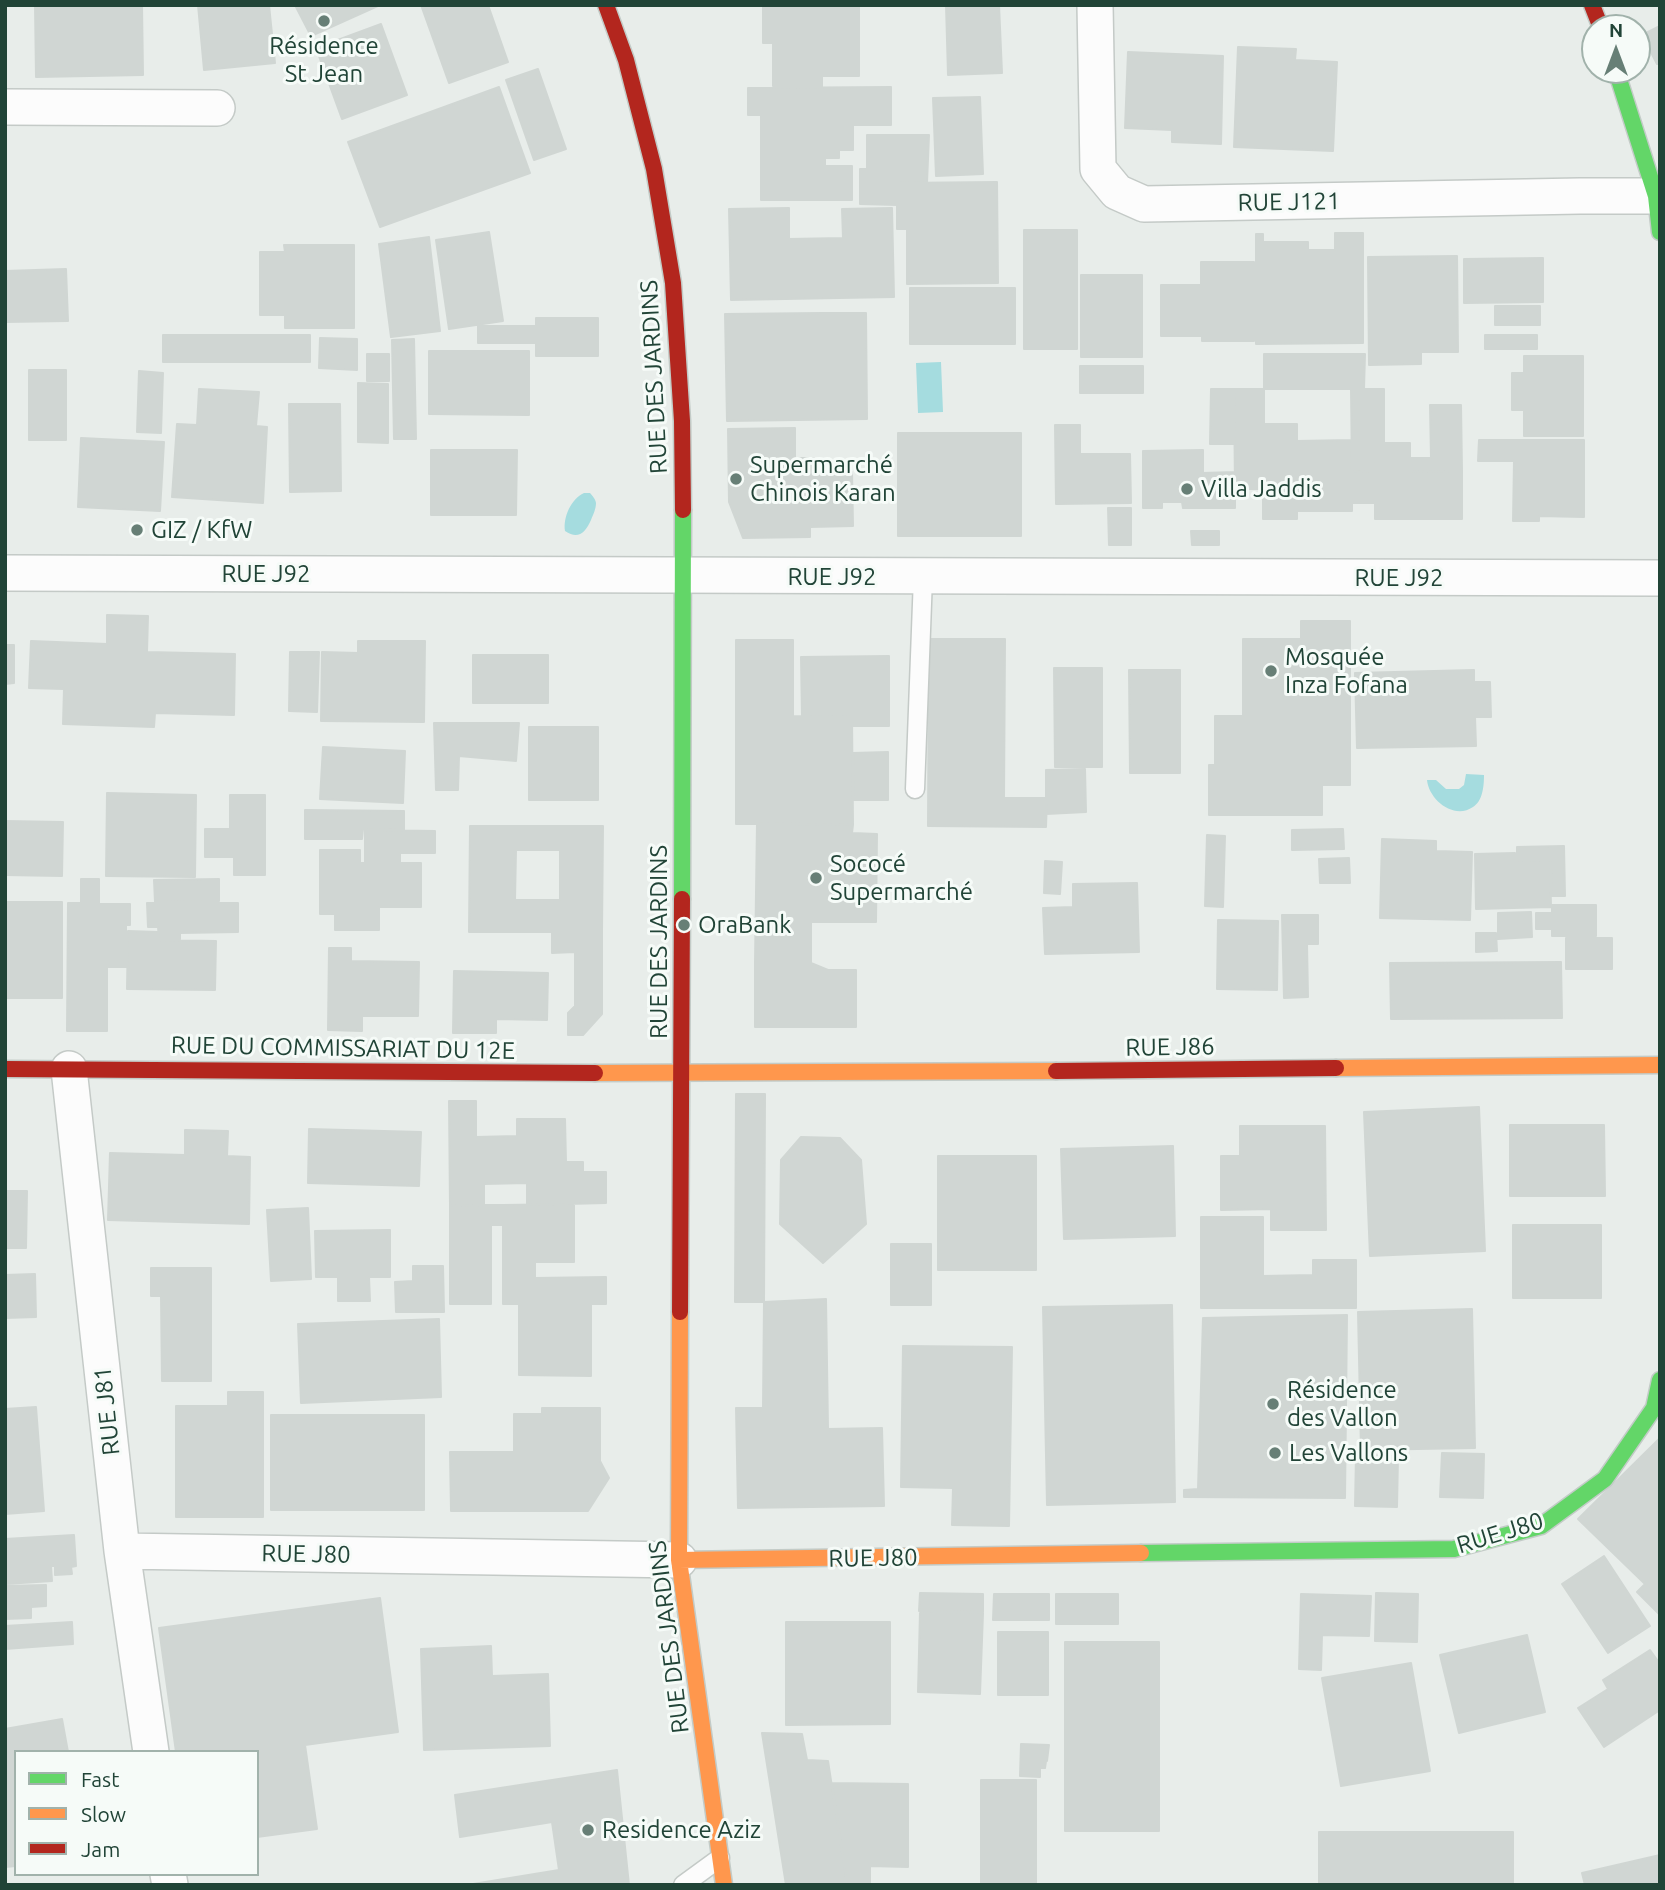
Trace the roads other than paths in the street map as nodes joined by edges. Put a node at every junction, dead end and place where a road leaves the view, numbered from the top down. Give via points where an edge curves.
1 (606, 5) edge
2 (1095, 5) edge
3 (1620, 84) edge
4 (5, 107) edge
5 (217, 108) dead end
6 (1656, 196) junction
7 (1660, 232) edge
8 (5, 573) edge
9 (684, 576) junction
10 (923, 577) junction
11 (1660, 578) edge
12 (915, 789) dead end
13 (1660, 1065) edge
14 (5, 1069) edge
15 (69, 1069) junction
16 (681, 1074) junction
17 (1660, 1380) edge
18 (122, 1551) junction
19 (679, 1560) junction
20 (151, 1750) edge
21 (720, 1858) junction
22 (682, 1885) edge
23 (724, 1885) edge

1 - 9 street, RUE DES JARDINS via 626,60 654,169 673,283 682,421
2 - 6 street, RUE J121 via 1098,169 1117,192 1144,204
3 - 6 street
4 - 5 street
6 - 7 street
8 - 9 street, RUE J92
9 - 10 street, RUE J92
9 - 16 street, RUE DES JARDINS
10 - 11 street, RUE J92
10 - 12 lane
13 - 16 street, RUE J86
14 - 15 street, RUE DU COMMISSARIAT DU 12E
15 - 16 street, RUE DU COMMISSARIAT DU 12E
15 - 18 street, RUE J81
16 - 19 street, RUE DES JARDINS
17 - 19 street, RUE J80 via 1654,1408 1605,1479 1541,1526 1454,1549
18 - 19 street, RUE J80
18 - 20 street, RUE J81
19 - 21 street, RUE DES JARDINS
21 - 22 lane
21 - 23 street, RUE DES JARDINS

